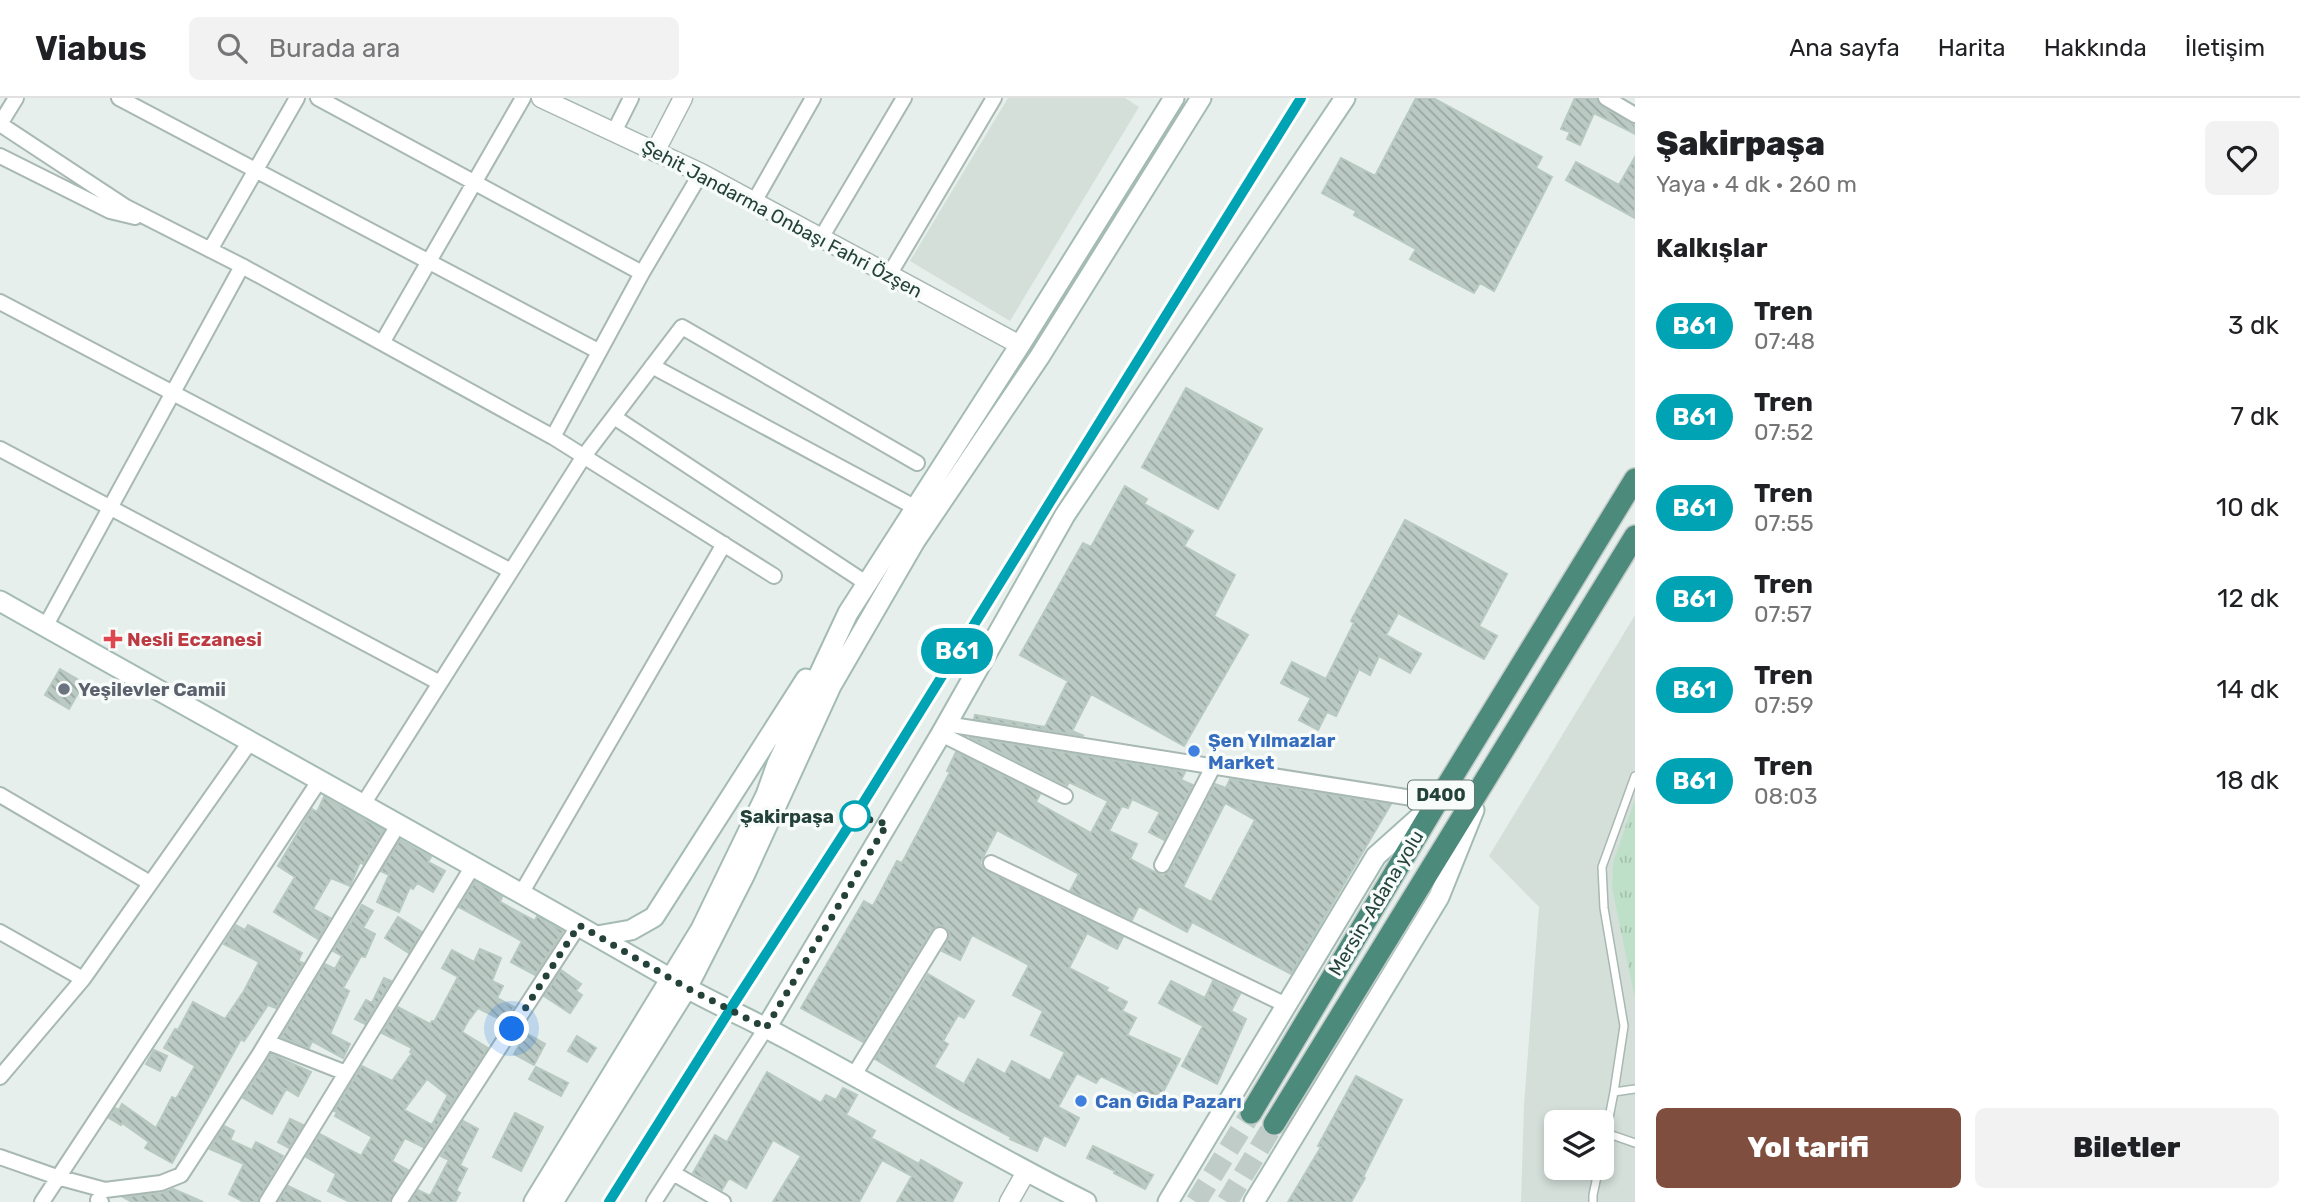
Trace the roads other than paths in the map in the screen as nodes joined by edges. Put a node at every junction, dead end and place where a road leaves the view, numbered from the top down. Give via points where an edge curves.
1 (16, 98) edge
2 (119, 98) edge
3 (297, 98) edge
4 (318, 98) edge
5 (523, 98) edge
6 (541, 98) edge
7 (631, 98) edge
8 (682, 98) edge
9 (813, 98) edge
10 (904, 98) edge
11 (994, 98) edge
12 (1201, 98) edge
13 (1345, 98) edge
14 (1606, 98) edge
15 (1168, 100) edge
16 (1635, 115) edge
17 (0, 124) edge
18 (614, 132) junction
19 (655, 152) junction
20 (0, 156) edge
21 (255, 170) junction
22 (701, 173) junction
23 (474, 182) junction
24 (754, 202) junction
25 (153, 222) junction
26 (821, 238) junction
27 (209, 250) junction
28 (429, 262) junction
29 (242, 266) junction
30 (642, 272) junction
31 (889, 275) junction
32 (0, 302) edge
33 (382, 343) junction
34 (1020, 345) junction
35 (598, 351) junction
36 (652, 366) junction
37 (173, 393) junction
38 (614, 417) junction
39 (553, 437) junction
40 (0, 449) edge
41 (584, 456) junction
42 (917, 463) dead end
43 (1635, 479) edge
44 (110, 508) junction
45 (916, 509) junction
46 (1635, 536) edge
47 (724, 544) junction
48 (511, 571) junction
49 (775, 576) dead end
50 (866, 583) junction
51 (0, 601) edge
52 (848, 613) junction
53 (45, 627) junction
54 (440, 683) junction
55 (944, 729) junction
56 (250, 742) junction
57 (1493, 764) junction
58 (1213, 766) junction
59 (1635, 776) edge
60 (319, 782) junction
61 (0, 795) edge
62 (1065, 796) dead end
63 (1437, 802) junction
64 (362, 806) junction
65 (398, 825) junction
66 (991, 863) dead end
67 (1162, 865) dead end
68 (474, 866) junction
69 (150, 883) junction
70 (522, 892) junction
71 (579, 925) junction
72 (0, 932) edge
73 (940, 934) dead end
74 (597, 936) junction
75 (83, 979) junction
76 (679, 983) junction
77 (1286, 1005) junction
78 (766, 1028) junction
79 (267, 1042) junction
80 (346, 1073) junction
81 (1, 1075) edge
82 (854, 1075) junction
83 (1635, 1089) edge
84 (1614, 1092) junction
85 (1610, 1110) edge
86 (1251, 1113) tunnel mouth
87 (1274, 1124) tunnel mouth
88 (1614, 1136) edge
89 (1635, 1143) edge
90 (0, 1157) edge
91 (1026, 1172) junction
92 (673, 1173) junction
93 (57, 1177) junction
94 (1596, 1180) edge
95 (100, 1199) edge
96 (42, 1202) edge
97 (267, 1202) edge
98 (400, 1202) edge
99 (534, 1202) edge
100 (553, 1202) edge
101 (654, 1202) edge
102 (723, 1202) edge
103 (1009, 1202) edge
104 (1086, 1202) edge
105 (1168, 1202) edge
106 (1254, 1202) edge
107 (1593, 1202) edge

1 - 17 street
2 - 21 street
3 - 21 street
4 - 23 street
5 - 23 street
6 - 18 street, Şehit Jandarma Onbaşı Fahri Özşen
7 - 18 street
8 - 19 street
9 - 24 street
10 - 26 street
11 - 31 street
12 - 76 main road via 1040,356 915,541 831,686 744,876
13 - 55 main road via 1065,514
14 - 16 street
15 - 34 main road
17 - 25 street
18 - 19 street, Şehit Jandarma Onbaşı Fahri Özşen
19 - 22 street, Şehit Jandarma Onbaşı Fahri Özşen
20 - 25 street via 110,211
21 - 27 street
21 - 28 street
22 - 24 street, Şehit Jandarma Onbaşı Fahri Özşen
22 - 30 street
23 - 28 street
23 - 30 street
24 - 26 street, Şehit Jandarma Onbaşı Fahri Özşen
25 - 27 street
26 - 31 street, Şehit Jandarma Onbaşı Fahri Özşen
27 - 29 street
28 - 33 street
28 - 35 street
29 - 33 street
29 - 37 street
30 - 35 street
31 - 34 street, Şehit Jandarma Onbaşı Fahri Özşen
32 - 37 street
33 - 39 street
34 - 45 main road
35 - 39 street
36 - 38 street
36 - 42 street via 682,327
36 - 45 street
37 - 44 street
37 - 48 street
38 - 41 street
38 - 50 street
39 - 41 street
40 - 44 street
41 - 47 street
41 - 48 street
43 - 63 highway, Mersin-Adana yolu / D400
44 - 53 street
44 - 54 street
45 - 50 main road
46 - 57 highway, Mersin-Adana yolu / D400
47 - 49 street
47 - 70 street
48 - 54 street
50 - 52 main road
51 - 53 main road
52 - 74 main road via 654,917 631,930
52 - 76 main road
53 - 56 main road
54 - 64 street
55 - 58 street
55 - 62 street
55 - 78 main road
56 - 60 main road
56 - 69 street
57 - 87 highway, Mersin-Adana yolu / D400
57 - 106 main road via 1439,897
58 - 63 street
58 - 67 street
59 - 84 lane via 1602,867 1604,908 1624,1026
60 - 64 main road
60 - 93 street
61 - 69 street
63 - 77 main road via 1376,856
63 - 86 highway, Mersin-Adana yolu / D400
64 - 65 main road
65 - 68 main road
65 - 79 street
66 - 77 street
68 - 70 main road
68 - 80 street
69 - 75 street
70 - 71 main road
71 - 74 main road
71 - 98 street
72 - 75 street
73 - 82 street
74 - 76 main road
75 - 81 street
76 - 78 main road
76 - 99 main road
76 - 100 main road
77 - 105 main road
78 - 82 main road
78 - 92 street
79 - 80 street
79 - 95 street via 181,1175
80 - 97 street
82 - 91 main road
83 - 84 lane
84 - 85 lane
88 - 89 lane
90 - 93 street
91 - 103 street
91 - 104 main road
92 - 101 street
92 - 102 street
93 - 95 street
93 - 96 street
94 - 107 lane

